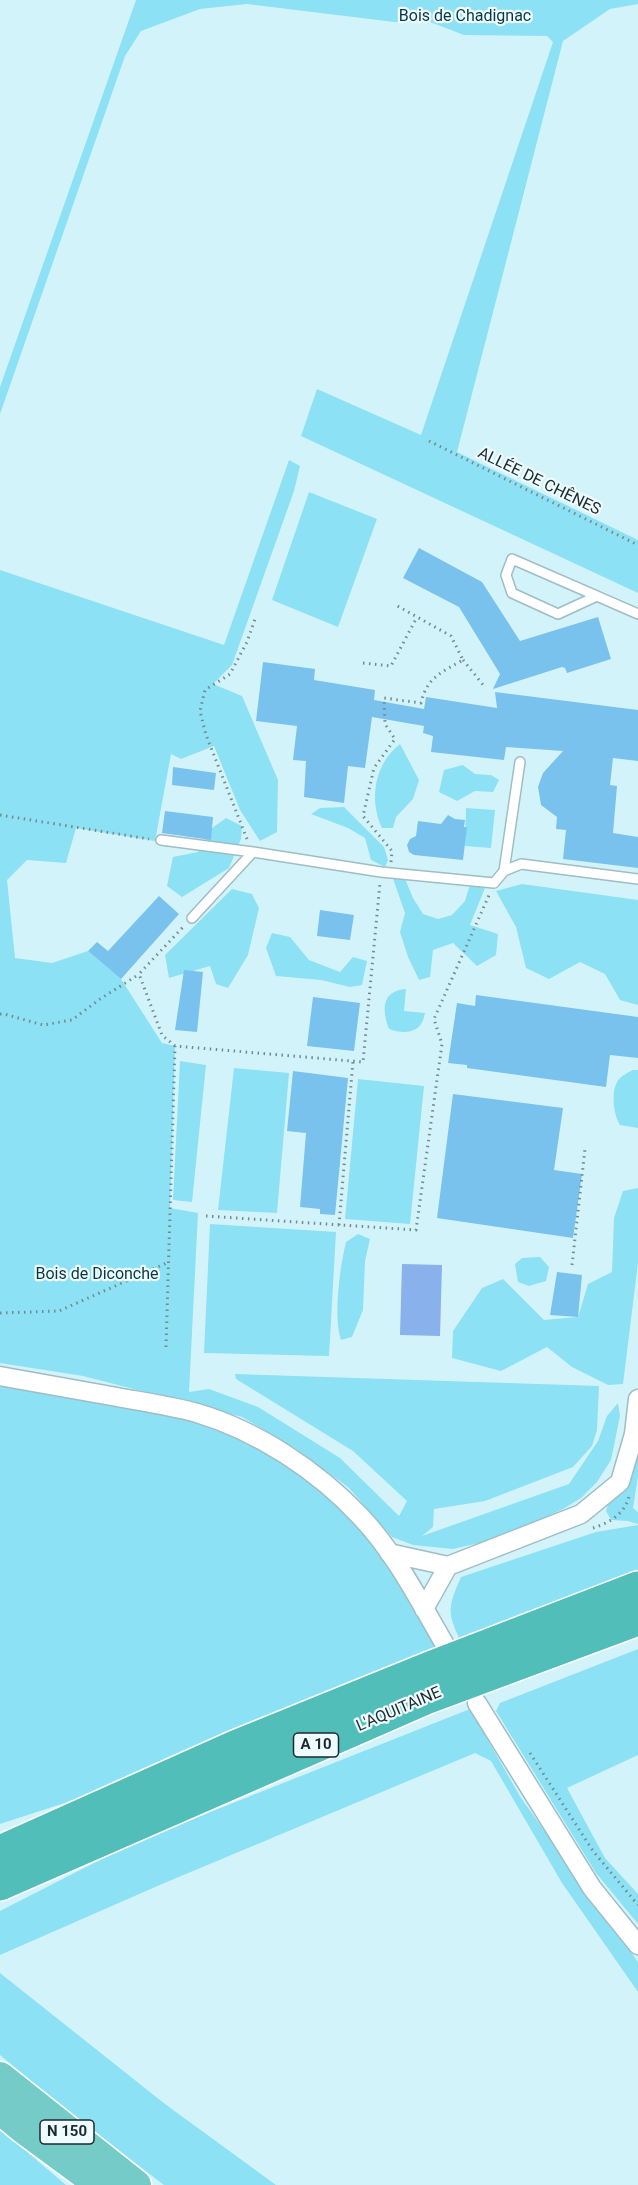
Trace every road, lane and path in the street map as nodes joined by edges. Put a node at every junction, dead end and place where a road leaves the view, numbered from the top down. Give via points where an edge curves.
1 (429, 441) dead end
2 (638, 545) edge
3 (597, 596) junction
4 (394, 604) dead end
5 (638, 614) edge
6 (417, 617) junction
7 (255, 619) dead end
8 (463, 660) junction
9 (363, 663) dead end
10 (484, 686) dead end
11 (520, 762) dead end
12 (0, 815) edge
13 (161, 840) joint
14 (253, 852) junction
15 (504, 871) junction
16 (386, 873) junction
17 (638, 879) edge
18 (494, 883) junction
19 (192, 918) joint
20 (139, 974) junction
21 (0, 1014) edge
22 (175, 1046) junction
23 (353, 1061) junction
24 (585, 1149) dead end
25 (206, 1216) dead end
26 (339, 1225) junction
27 (169, 1262) junction
28 (572, 1265) dead end
29 (0, 1313) edge
30 (166, 1347) dead end
31 (0, 1376) edge
32 (638, 1399) edge
33 (389, 1553) junction
34 (448, 1566) junction
35 (638, 1588) edge
36 (424, 1609) junction
37 (638, 1619) edge
38 (444, 1643) dead end
39 (477, 1702) dead end
40 (529, 1751) dead end
41 (0, 1852) edge
42 (0, 1884) edge
43 (638, 1905) edge
44 (638, 1945) edge
45 (0, 2077) edge
46 (0, 2109) edge
47 (100, 2185) edge
48 (136, 2185) edge

1 - 2 path, ALLÉE DE CHÊNES
3 - 3 lane via 512,559 506,575 512,593 558,614
3 - 5 lane
4 - 6 path
6 - 8 path via 450,636
6 - 9 path via 390,666
7 - 14 path via 230,674 205,690 200,711
8 - 10 path
8 - 16 path via 434,676 421,704 384,698 386,724 395,739 374,768 363,816 392,851
11 - 15 lane
12 - 13 path
13 - 14 lane
14 - 16 lane
14 - 19 lane
15 - 17 lane via 521,864
15 - 18 lane
16 - 18 lane
16 - 23 path via 363,1062
18 - 26 path via 434,1019 442,1044 416,1230
19 - 20 path
20 - 21 path via 72,1020 43,1025
20 - 22 path via 162,1035
22 - 23 path
22 - 27 path
23 - 26 path
24 - 28 path
25 - 26 path
27 - 29 path via 59,1311
27 - 30 path
31 - 33 street via 169,1406 236,1428 327,1484 362,1517
32 - 34 street via 634,1434 620,1482 581,1514
33 - 34 street
33 - 36 street
34 - 36 street
35 - 41 highway, L'AQUITAINE / A 10 via 246,1743
36 - 38 street
37 - 42 highway, L'AQUITAINE / A 10 via 428,1697
39 - 44 street via 592,1888
40 - 43 path via 593,1851
45 - 48 highway, N 150
46 - 47 highway, N 150

